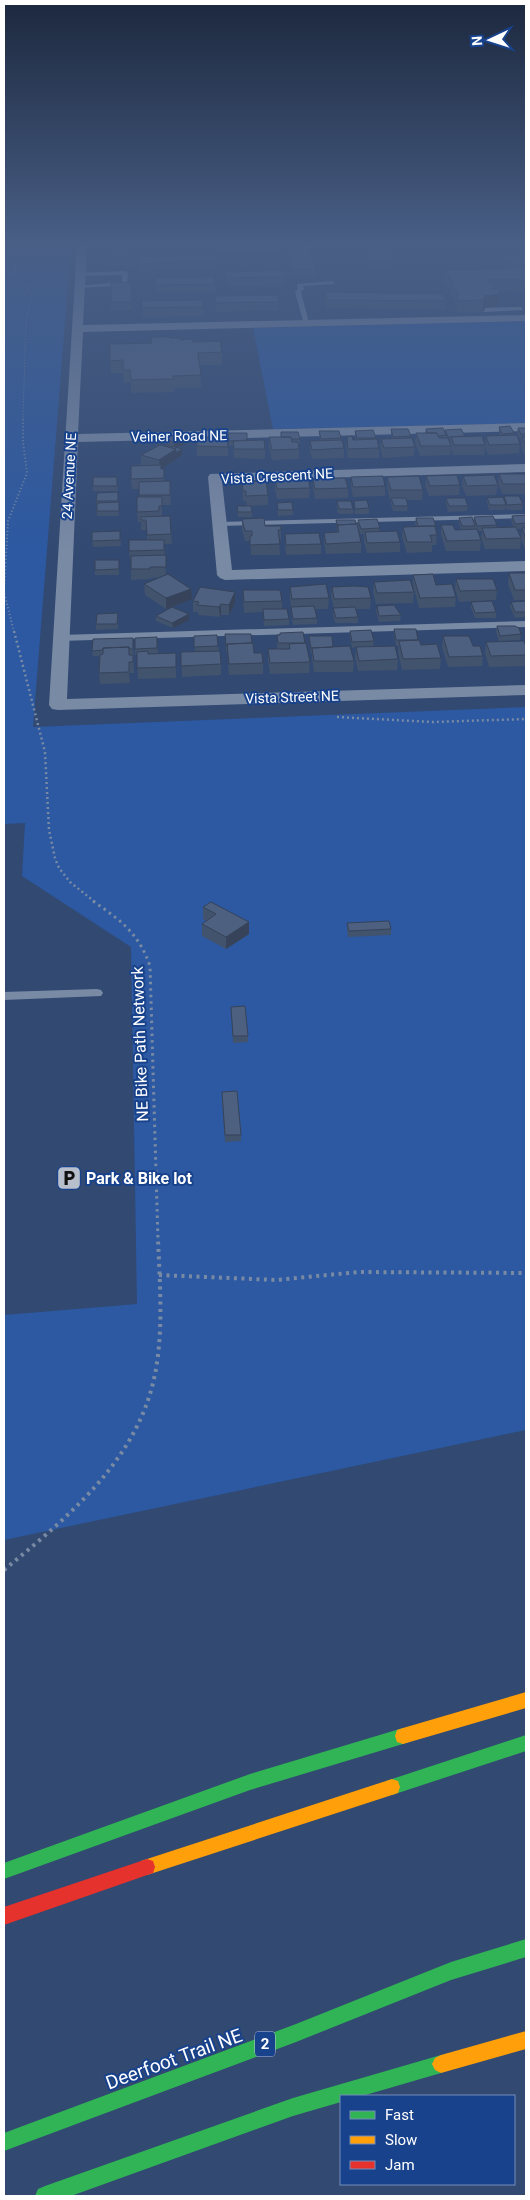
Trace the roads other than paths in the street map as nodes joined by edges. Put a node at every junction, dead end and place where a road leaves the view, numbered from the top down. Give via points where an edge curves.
1 (76, 349) edge
2 (526, 427) edge
3 (71, 438) junction
4 (526, 468) edge
5 (526, 516) edge
6 (220, 524) junction
7 (526, 566) edge
8 (526, 624) edge
9 (60, 638) junction
10 (526, 690) edge
11 (58, 705) joint
12 (97, 993) dead end
13 (4, 996) edge
14 (526, 1700) edge
15 (526, 1743) edge
16 (4, 1871) edge
17 (4, 1916) edge
18 (526, 1948) edge
19 (526, 2040) edge
20 (4, 2142) edge
21 (45, 2196) edge

1 - 3 street, 24 Avenue NE
2 - 3 street, Veiner Road NE
3 - 9 street, 24 Avenue NE
4 - 6 street, Vista Crescent NE via 215,477
5 - 6 lane
6 - 7 street, Vista Crescent NE via 225,575
8 - 9 lane
9 - 11 street, 24 Avenue NE
10 - 11 street, Vista Street NE
12 - 13 lane
14 - 16 highway via 250,1782
15 - 17 highway
18 - 20 highway, Deerfoot Trail NE / 2 via 451,1971 296,2033
19 - 21 highway via 293,2107

